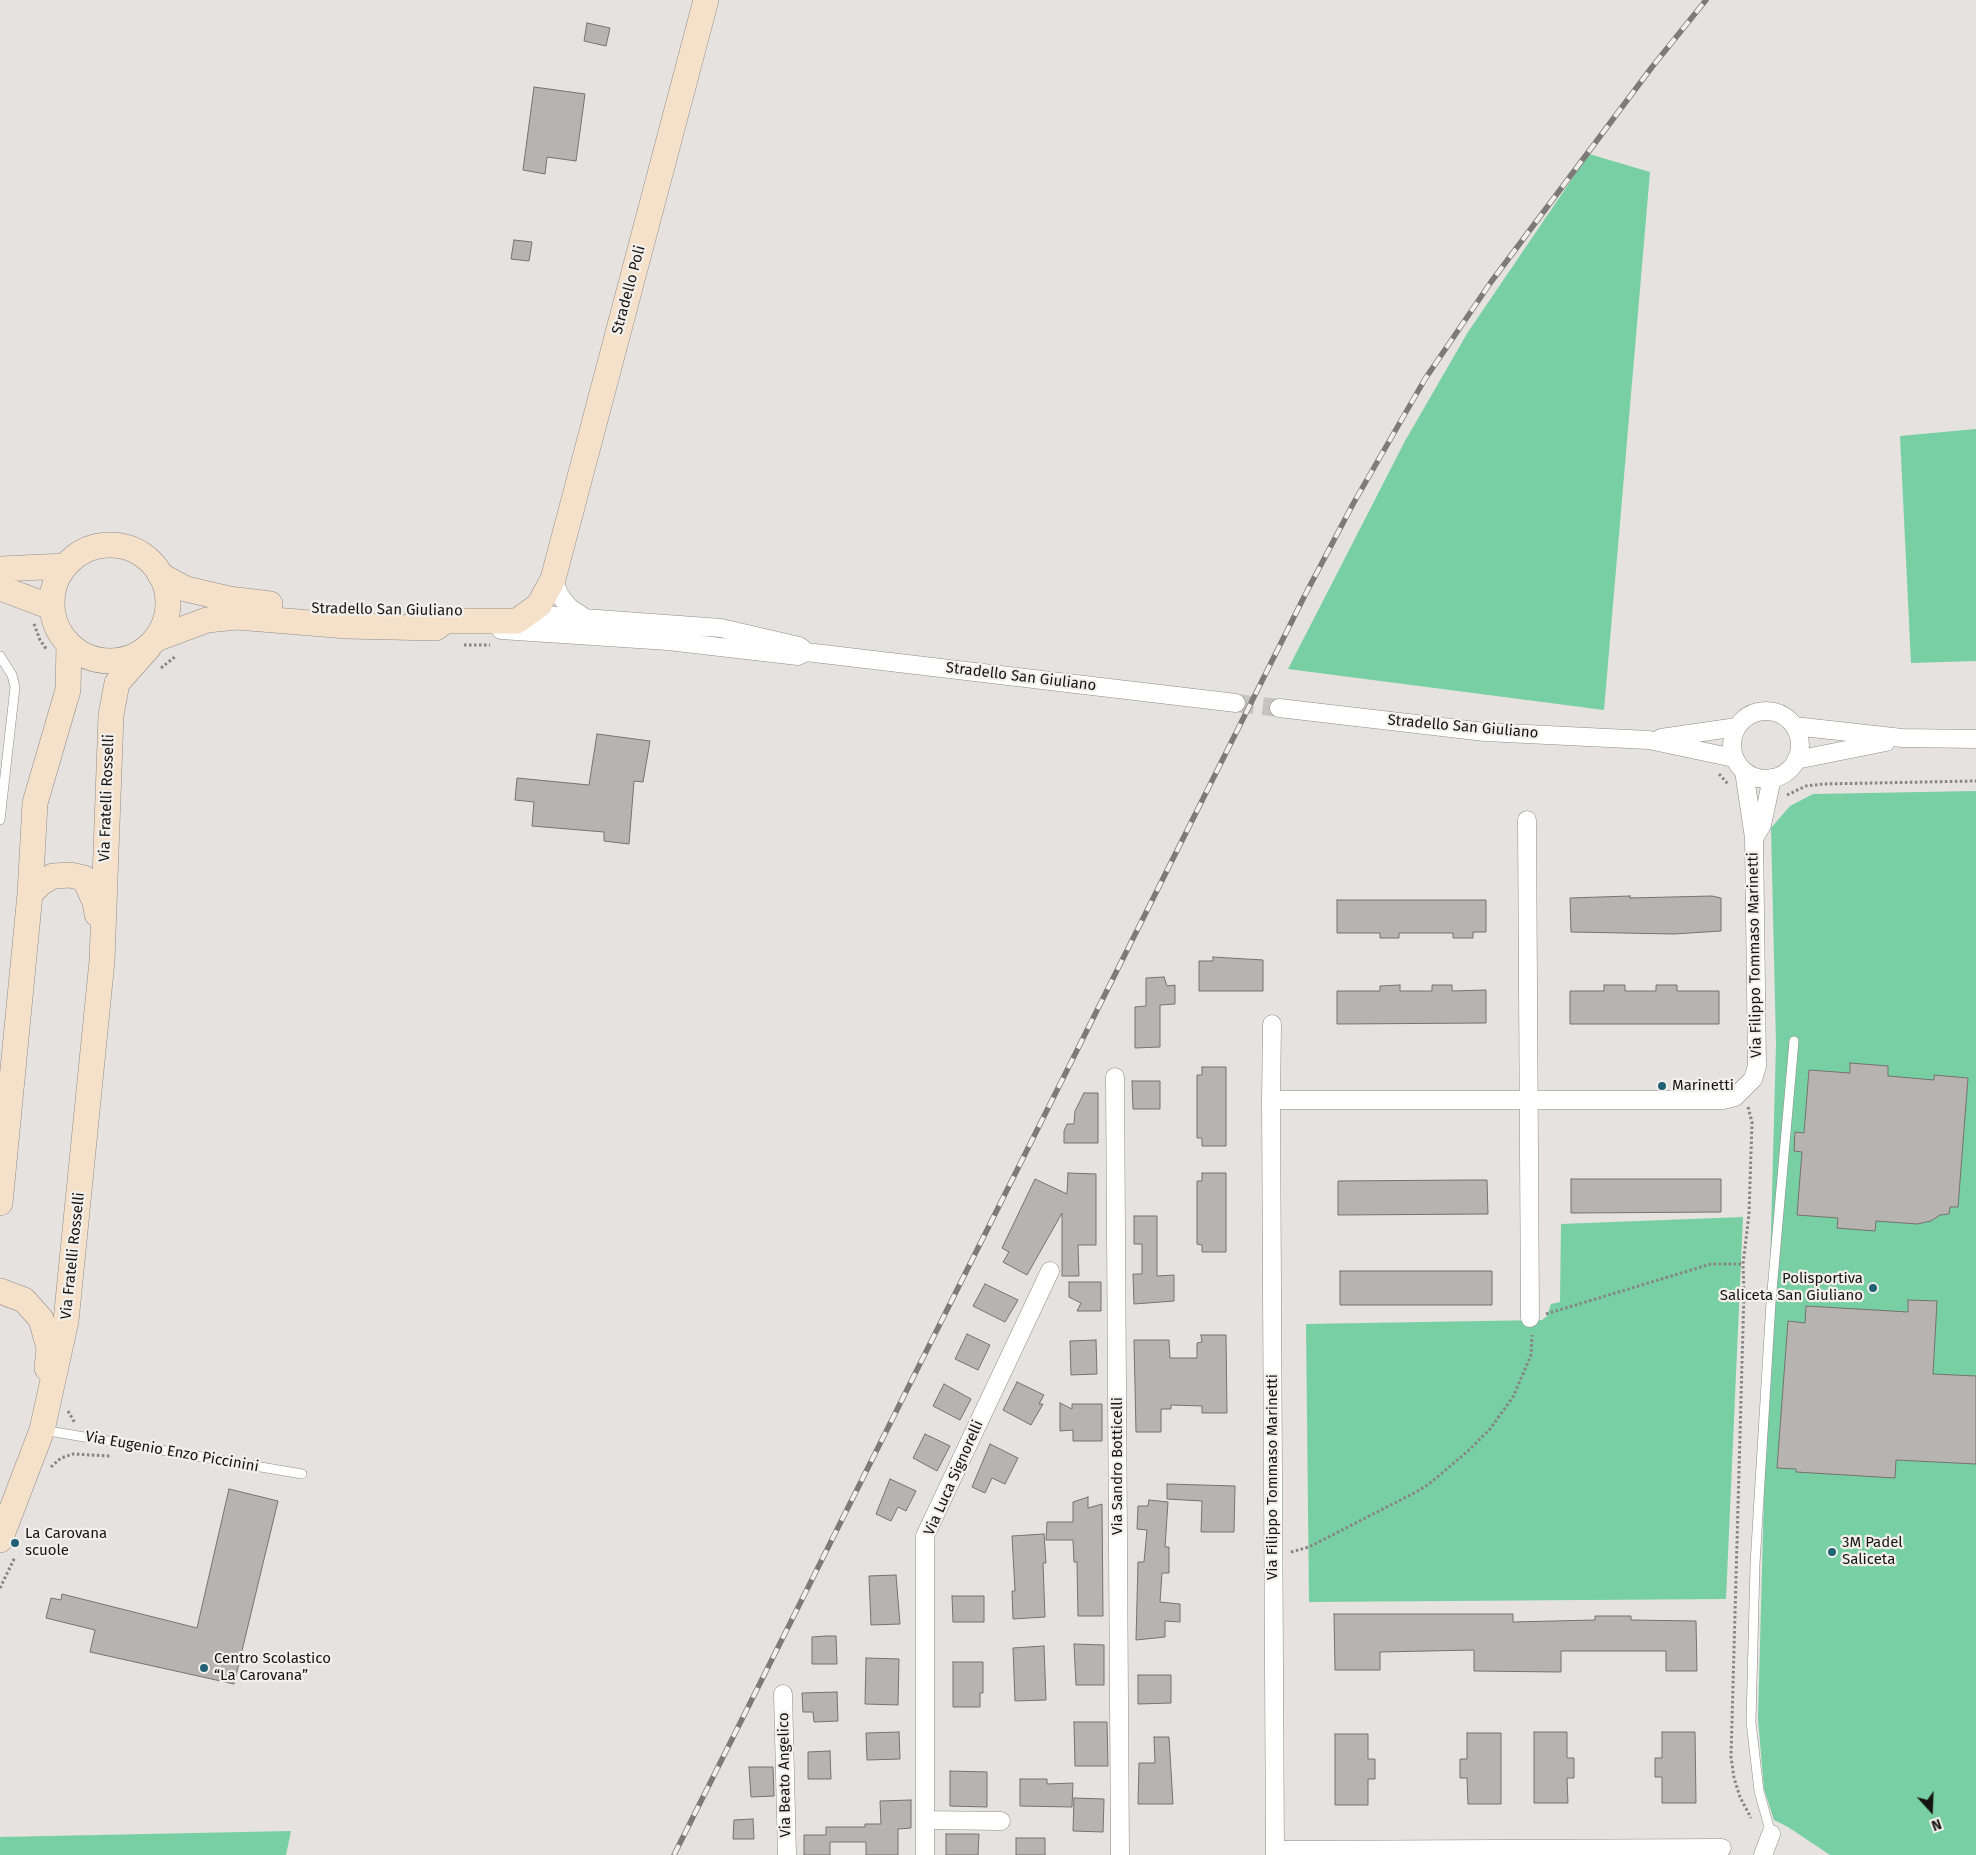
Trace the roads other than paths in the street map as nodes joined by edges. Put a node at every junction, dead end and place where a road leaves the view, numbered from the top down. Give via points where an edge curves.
1 (706, 0) edge
2 (65, 566) junction
3 (0, 569) edge
4 (160, 575) junction
5 (553, 579) junction
6 (0, 588) edge
7 (51, 607) junction
8 (529, 614) junction
9 (584, 617) junction
10 (625, 620) junction
11 (436, 628) junction
12 (152, 643) junction
13 (690, 644) junction
14 (69, 645) junction
15 (806, 652) junction
16 (0, 656) edge
17 (0, 674) edge
18 (12, 675) junction
19 (1236, 703) tunnel mouth
20 (1278, 708) tunnel mouth
21 (1794, 726) junction
22 (1737, 727) junction
23 (1902, 738) junction
24 (1976, 739) edge
25 (1649, 740) junction
26 (1796, 760) junction
27 (1739, 764) junction
28 (1772, 778) junction
29 (0, 820) edge
30 (1527, 820) dead end
31 (1754, 838) junction
32 (30, 894) junction
33 (102, 961) junction
34 (1272, 1024) dead end
35 (1794, 1041) dead end
36 (1116, 1078) dead end
37 (1529, 1099) junction
38 (1271, 1100) junction
39 (3, 1135) edge
40 (0, 1203) edge
41 (1050, 1271) dead end
42 (0, 1291) edge
43 (1530, 1318) road end
44 (42, 1430) junction
45 (302, 1474) dead end
46 (8, 1547) edge
47 (783, 1694) dead end
48 (925, 1820) junction
49 (1001, 1821) dead end
50 (1771, 1834) joint
51 (1722, 1848) dead end
52 (1275, 1853) edge
53 (787, 1855) edge
54 (925, 1855) edge
55 (1120, 1855) edge
56 (1763, 1855) edge

1 - 5 street, Stradello Poli
2 - 3 street
2 - 4 street via 82,552 110,545 121,546 151,562
2 - 7 street via 57,579
4 - 8 street, Stradello San Giuliano via 186,589 305,608 352,612
4 - 12 street via 168,608 166,620
5 - 8 street, Stradello Poli via 546,596
5 - 9 street via 560,596
6 - 7 street
7 - 14 street via 53,619
8 - 9 street, Stradello San Giuliano
8 - 11 street, Stradello San Giuliano via 517,621 445,621
9 - 10 street, Stradello San Giuliano
10 - 13 street, Stradello San Giuliano via 630,628 680,634
10 - 15 street, Stradello San Giuliano via 721,628 799,646
11 - 12 street, Stradello San Giuliano via 347,626 237,617 207,620
11 - 13 street, Stradello San Giuliano via 539,630
12 - 14 street via 124,660 108,662 84,656
12 - 33 street, Via Fratelli Rosselli via 117,683 110,715
13 - 15 street, Stradello San Giuliano via 798,656
14 - 32 street via 68,690 35,803
15 - 19 street, Stradello San Giuliano
16 - 18 lane
17 - 18 lane
18 - 29 lane via 15,687
20 - 25 street, Stradello San Giuliano via 1485,732
21 - 22 street via 1781,715 1765,711 1750,715
21 - 23 street
21 - 26 street via 1800,743
22 - 25 street, Stradello San Giuliano
22 - 27 street via 1732,742
23 - 24 street
23 - 26 street
25 - 27 street, Stradello San Giuliano
26 - 28 street via 1783,774
27 - 28 street via 1755,778
27 - 31 street, Via Filippo Tommaso Marinetti
28 - 31 street, Via Filippo Tommaso Marinetti via 1762,825
30 - 37 street
31 - 37 street, Via Filippo Tommaso Marinetti via 1756,1066 1753,1079 1744,1090 1723,1100
32 - 33 street, Via Fratelli Rosselli via 53,876 84,878 95,902
32 - 39 street
33 - 44 street, Via Fratelli Rosselli via 66,1321
34 - 38 street, Via Filippo Tommaso Marinetti
35 - 50 lane via 1771,1302 1754,1564 1751,1722 1759,1791
36 - 55 street, Via Sandro Botticelli
37 - 38 street
37 - 43 street
38 - 52 street, Via Filippo Tommaso Marinetti
39 - 40 street
41 - 48 street, Via Luca Signorelli via 925,1536
42 - 44 street via 24,1300 41,1318 49,1348
44 - 45 lane, Via Eugenio Enzo Piccinini
44 - 46 street, Via Fratelli Rosselli
47 - 53 street, Via Beato Angelico
48 - 49 street
48 - 54 street, Via Luca Signorelli
50 - 56 street
51 - 52 street

